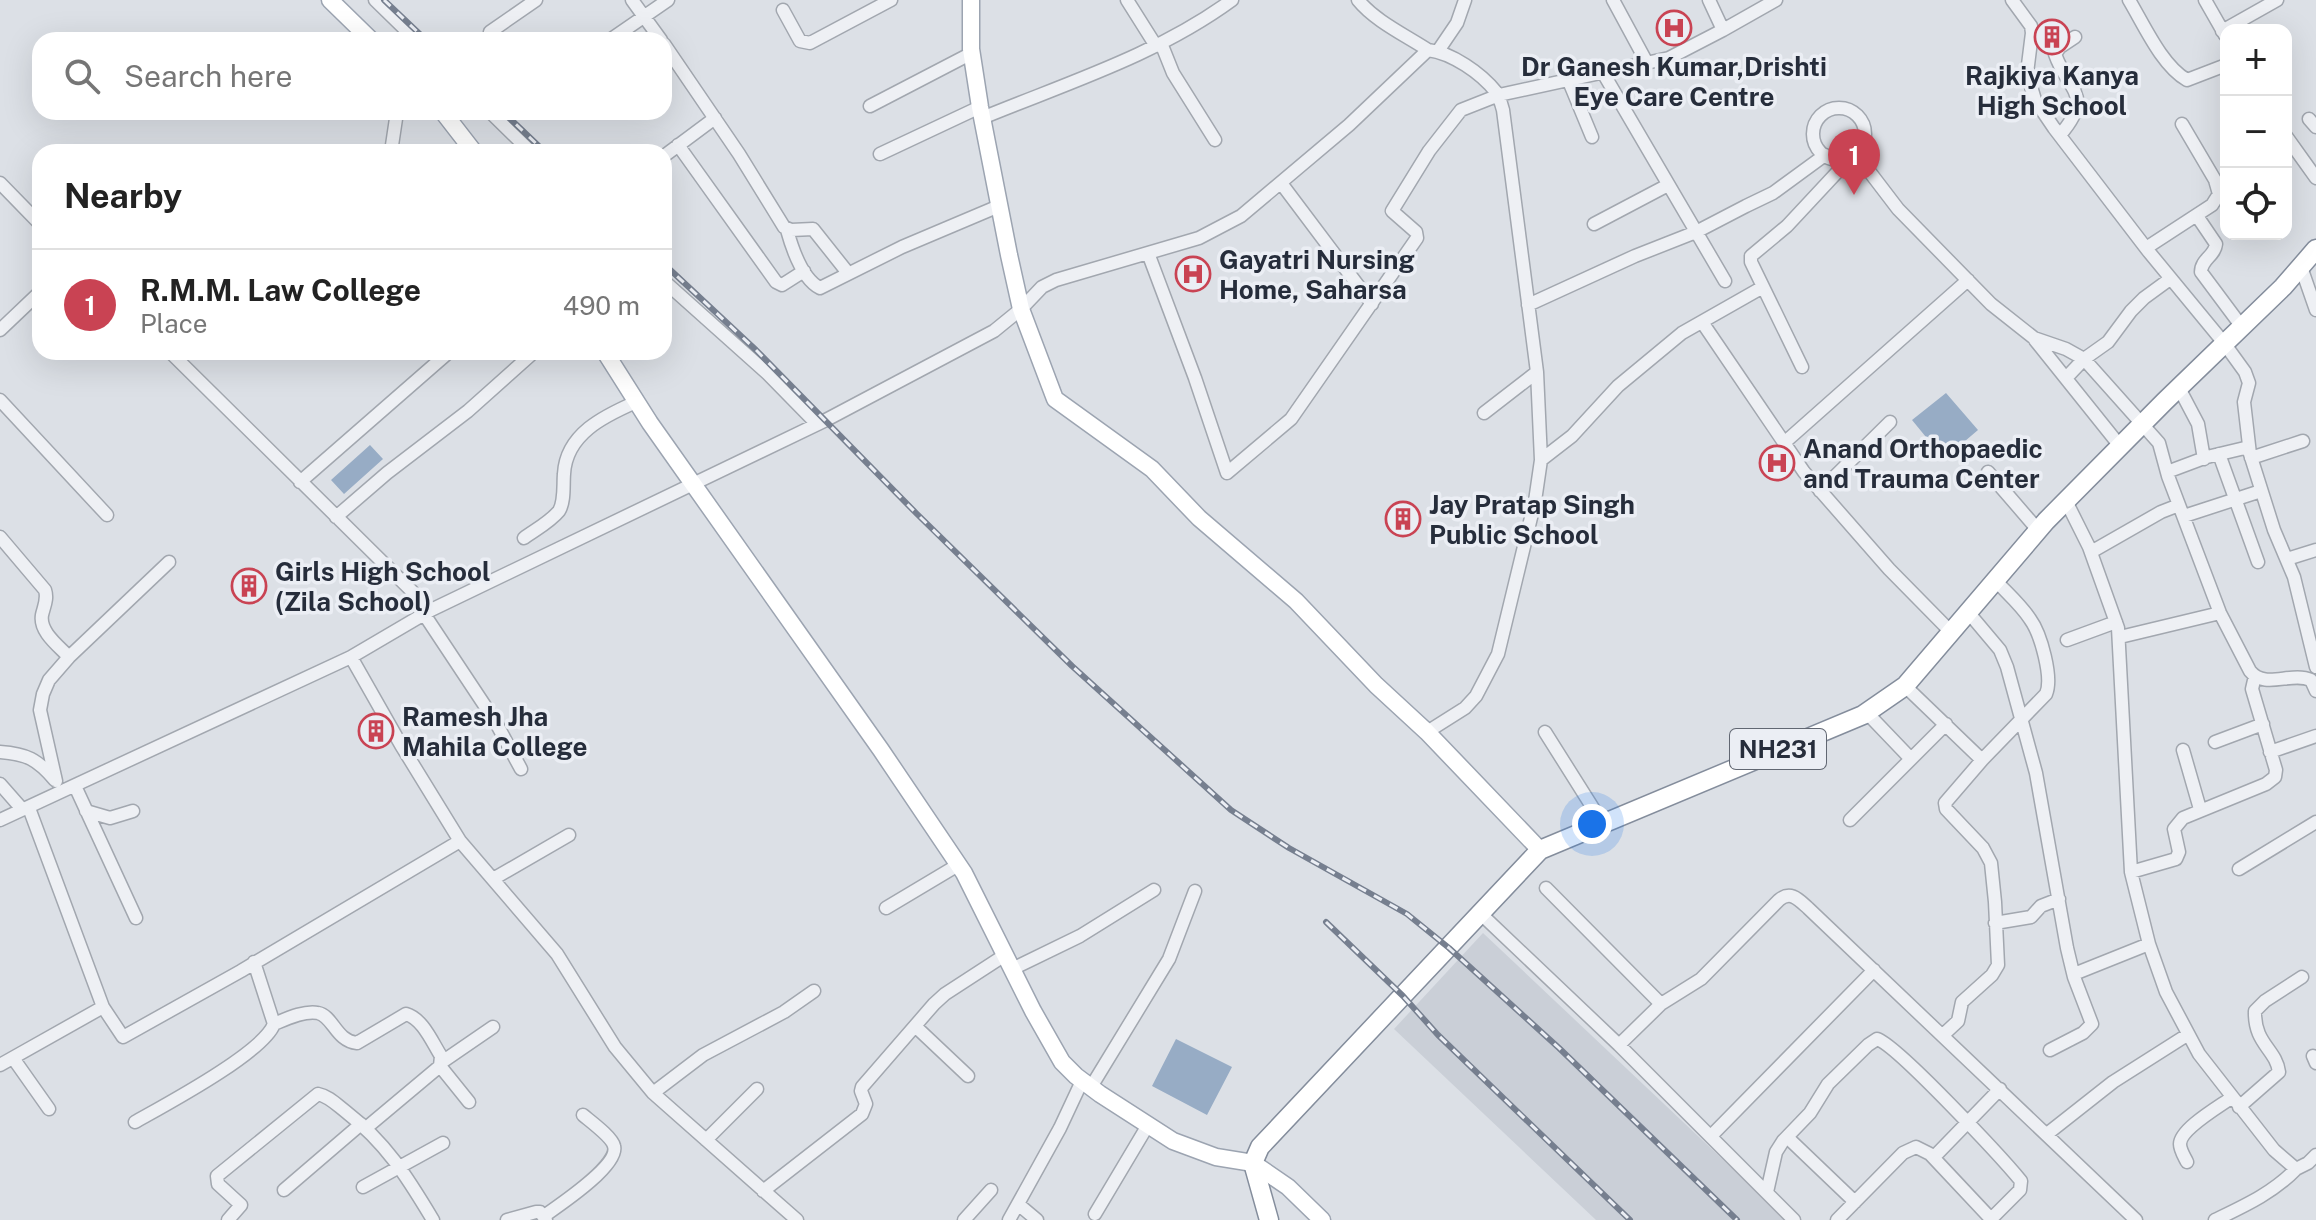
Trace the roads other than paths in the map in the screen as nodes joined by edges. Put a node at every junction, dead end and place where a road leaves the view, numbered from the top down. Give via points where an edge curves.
1 (330, 0) edge
2 (375, 0) edge
3 (536, 0) edge
4 (632, 0) edge
5 (668, 0) edge
6 (891, 0) edge
7 (971, 0) edge
8 (1127, 0) edge
9 (1232, 0) edge
10 (1358, 0) edge
11 (1465, 0) edge
12 (1613, 0) edge
13 (1709, 0) edge
14 (2012, 0) edge
15 (2129, 0) edge
16 (2205, 0) edge
17 (2277, 0) edge
18 (1768, 2) edge
19 (783, 10) dead end
20 (644, 16) junction
21 (2240, 24) edge
22 (2220, 27) edge
23 (1723, 30) junction
24 (363, 32) edge
25 (408, 32) edge
26 (490, 32) dead end
27 (621, 32) edge
28 (655, 32) edge
29 (2075, 37) dead end
30 (1158, 44) junction
31 (1433, 50) junction
32 (972, 53) junction
33 (672, 56) edge
34 (1646, 61) junction
35 (2220, 67) edge
36 (1602, 71) junction
37 (1568, 79) junction
38 (1499, 95) junction
39 (870, 106) dead end
40 (981, 112) junction
41 (715, 118) junction
42 (396, 120) edge
43 (449, 120) edge
44 (498, 120) edge
45 (2182, 124) dead end
46 (2060, 135) junction
47 (1592, 137) dead end
48 (1215, 140) dead end
49 (392, 144) edge
50 (468, 144) edge
51 (523, 144) edge
52 (2292, 144) edge
53 (678, 145) junction
54 (672, 150) edge
55 (880, 154) dead end
56 (1825, 155) junction
57 (1857, 156) junction
58 (2316, 178) edge
59 (0, 183) edge
60 (1281, 183) junction
61 (1668, 185) junction
62 (999, 206) junction
63 (32, 216) edge
64 (2197, 216) junction
65 (1594, 224) dead end
66 (787, 230) junction
67 (1696, 232) junction
68 (2146, 248) junction
69 (2316, 249) edge
70 (1148, 253) junction
71 (2301, 267) junction
72 (804, 271) junction
73 (848, 273) junction
74 (2170, 279) junction
75 (1968, 280) junction
76 (1725, 281) dead end
77 (1763, 287) junction
78 (672, 288) edge
79 (32, 300) edge
80 (1372, 304) junction
81 (1528, 305) junction
82 (1021, 309) junction
83 (2316, 310) edge
84 (1702, 322) junction
85 (2242, 327) junction
86 (0, 330) edge
87 (2034, 338) junction
88 (2224, 343) junction
89 (2084, 359) junction
90 (178, 360) edge
91 (440, 360) edge
92 (525, 360) edge
93 (610, 360) edge
94 (1802, 367) dead end
95 (1537, 372) junction
96 (2066, 378) junction
97 (2179, 388) junction
98 (0, 400) edge
99 (636, 402) junction
100 (1484, 413) dead end
101 (1890, 422) dead end
102 (817, 424) junction
103 (2142, 424) junction
104 (2303, 441) dead end
105 (1784, 443) junction
106 (2120, 446) junction
107 (2250, 453) junction
108 (2219, 454) junction
109 (2204, 459) junction
110 (1541, 460) junction
111 (1988, 472) dead end
112 (2167, 472) junction
113 (300, 482) junction
114 (693, 485) junction
115 (1820, 491) junction
116 (2261, 491) junction
117 (2235, 500) junction
118 (2066, 501) junction
119 (2181, 510) junction
120 (107, 515) dead end
121 (336, 517) junction
122 (2038, 530) junction
123 (0, 537) edge
124 (524, 538) dead end
125 (2316, 550) edge
126 (2091, 552) junction
127 (2287, 559) junction
128 (169, 562) dead end
129 (2258, 562) dead end
130 (1995, 580) junction
131 (427, 612) junction
132 (1968, 612) junction
133 (2220, 613) junction
134 (2116, 622) junction
135 (1951, 632) junction
136 (2120, 637) junction
137 (2067, 640) dead end
138 (69, 657) junction
139 (351, 657) junction
140 (2316, 667) edge
141 (2255, 676) junction
142 (2315, 685) edge
143 (1905, 686) junction
144 (1867, 713) junction
145 (2021, 721) junction
146 (1946, 724) junction
147 (2263, 724) junction
148 (1427, 732) junction
149 (1545, 732) dead end
150 (2316, 736) edge
151 (2215, 742) dead end
152 (2183, 750) dead end
153 (0, 752) edge
154 (2270, 752) junction
155 (1911, 759) junction
156 (1982, 760) junction
157 (521, 769) dead end
158 (0, 784) edge
159 (65, 786) junction
160 (25, 808) junction
161 (2200, 809) junction
162 (86, 811) junction
163 (133, 811) dead end
164 (0, 820) edge
165 (1850, 820) dead end
166 (2316, 822) edge
167 (1603, 824) junction
168 (569, 835) dead end
169 (460, 841) junction
170 (1540, 850) junction
171 (958, 865) junction
172 (2239, 869) dead end
173 (2131, 872) junction
174 (493, 879) junction
175 (1546, 888) dead end
176 (1154, 890) dead end
177 (1195, 891) dead end
178 (2059, 899) junction
179 (886, 908) dead end
180 (1481, 914) junction
181 (136, 918) dead end
182 (1995, 923) junction
183 (2149, 944) junction
184 (254, 962) junction
185 (1008, 962) junction
186 (1874, 970) junction
187 (2074, 974) junction
188 (2302, 977) dead end
189 (814, 991) dead end
190 (1661, 1004) junction
191 (103, 1007) junction
192 (274, 1024) junction
193 (915, 1026) junction
194 (493, 1027) dead end
195 (1943, 1035) junction
196 (2187, 1035) junction
197 (1619, 1045) junction
198 (2050, 1050) dead end
199 (13, 1058) junction
200 (441, 1064) junction
201 (0, 1065) edge
202 (968, 1076) dead end
203 (1087, 1084) junction
204 (757, 1089) dead end
205 (2000, 1089) junction
206 (653, 1093) junction
207 (469, 1102) dead end
208 (2235, 1102) junction
209 (49, 1109) dead end
210 (583, 1115) dead end
211 (135, 1122) dead end
212 (1967, 1123) junction
213 (1148, 1125) junction
214 (364, 1126) junction
215 (2047, 1134) junction
216 (1711, 1136) junction
217 (1787, 1137) junction
218 (706, 1140) junction
219 (443, 1143) dead end
220 (2316, 1156) edge
221 (1934, 1157) junction
222 (2187, 1162) dead end
223 (1253, 1163) junction
224 (398, 1166) junction
225 (2296, 1169) junction
226 (363, 1187) dead end
227 (284, 1190) dead end
228 (991, 1190) dead end
229 (763, 1191) junction
230 (1767, 1192) junction
231 (1855, 1202) junction
232 (1018, 1204) junction
233 (1095, 1214) dead end
234 (2241, 1215) edge
235 (782, 1216) edge
236 (545, 1218) edge
237 (2131, 1218) edge
238 (228, 1220) edge
239 (433, 1220) edge
240 (507, 1220) edge
241 (797, 1220) edge
242 (964, 1220) edge
243 (1009, 1220) edge
244 (1037, 1220) edge
245 (1269, 1220) edge
246 (1322, 1220) edge
247 (1794, 1220) edge
248 (1837, 1220) edge
249 (1992, 1220) edge
250 (2215, 1220) edge

1 - 24 main road
2 - 25 street
3 - 26 street
4 - 20 street
5 - 20 street
6 - 19 street via 810,43 800,41
7 - 32 main road
8 - 30 street
9 - 30 street
10 - 31 street
11 - 31 street via 1457,23
12 - 34 street
13 - 23 street
14 - 46 street via 2031,26 2026,64 2030,86
15 - 35 street via 2181,77 2187,80
16 - 22 street
17 - 21 street
18 - 23 street
20 - 27 street
20 - 28 street
23 - 34 street via 1669,58
29 - 46 street via 2055,54 2078,101
30 - 40 street via 1120,63
30 - 48 street
31 - 38 street via 1484,79
31 - 60 street
32 - 39 street
32 - 40 main road
33 - 41 street
34 - 36 street
36 - 37 street
36 - 61 street
37 - 38 street
37 - 47 street
38 - 80 street via 1454,117 1393,209 1417,238
38 - 81 street
40 - 55 street
40 - 62 main road
41 - 53 street
41 - 66 street
42 - 49 street
43 - 50 main road
44 - 51 street
45 - 64 street via 2219,189 2217,199
46 - 68 street
52 - 58 street
53 - 54 street
53 - 72 street via 776,282 782,285
56 - 57 street via 1839,160
56 - 57 street via 1817,147 1814,130 1822,115 1838,108 1854,113 1864,126
56 - 67 street via 1773,193
57 - 75 street via 1898,209
57 - 77 street via 1751,256
59 - 63 street
60 - 70 street via 1241,216 1199,238
60 - 80 street
61 - 65 street
61 - 67 street
62 - 73 street
62 - 82 main road
64 - 68 street
64 - 85 street via 2216,244 2201,272
66 - 72 street
66 - 73 street via 813,229
67 - 76 street
67 - 81 street
68 - 74 street
69 - 71 highway, NH231
70 - 80 street via 1227,473 1291,419
70 - 82 street via 1056,280
71 - 83 street
71 - 85 highway, NH231
72 - 73 street via 820,288
74 - 88 street
74 - 89 street
75 - 87 street
75 - 105 street
77 - 84 street
77 - 94 street
78 - 102 street
79 - 86 street
81 - 95 street
82 - 102 street via 994,331
82 - 148 main road via 1055,399 1152,469 1199,518 1296,601
84 - 105 street
84 - 110 street via 1639,367
85 - 88 highway, NH231
87 - 89 street
87 - 96 street
88 - 97 highway, NH231
88 - 107 street via 2249,383 2244,402
89 - 96 street
89 - 103 street
90 - 113 street
91 - 113 street
92 - 121 street
93 - 99 main road
95 - 100 street
95 - 110 street
96 - 106 street
97 - 103 highway, NH231
97 - 109 street via 2198,424
98 - 120 street
99 - 114 main road
99 - 124 street via 599,419 574,443 565,460 561,507
101 - 115 street
102 - 114 street
103 - 106 highway, NH231
103 - 112 street via 2159,443
104 - 107 street
105 - 115 street
106 - 118 highway, NH231
107 - 108 street
107 - 116 street
108 - 109 street
108 - 117 street
109 - 112 street
110 - 148 street via 1498,654 1476,696
111 - 122 street
112 - 119 street
113 - 121 street
114 - 131 street
114 - 171 main road
115 - 135 street
116 - 117 street
116 - 127 street
117 - 119 street
117 - 129 street
118 - 122 highway, NH231
118 - 126 street
119 - 126 street via 2156,515
119 - 133 street
121 - 131 street
122 - 130 highway, NH231
123 - 138 street via 45,590 42,627
125 - 127 street
126 - 134 street
127 - 140 street
128 - 138 street
130 - 132 highway, NH231
130 - 145 street via 2032,621 2049,678 2046,694
131 - 139 street
131 - 157 street
132 - 135 highway, NH231
132 - 145 street via 2002,654
133 - 136 street
133 - 141 street
134 - 136 street
134 - 137 street
135 - 143 highway, NH231
136 - 173 street
138 - 159 street via 49,680 40,703
139 - 159 street
139 - 169 street
141 - 142 street via 2301,676
141 - 147 street via 2252,689
143 - 144 highway, NH231
143 - 146 street
144 - 155 street
144 - 167 highway, NH231
145 - 156 street
145 - 178 street
146 - 155 street
146 - 156 street
147 - 151 street
147 - 154 street
148 - 170 main road
149 - 167 street
150 - 154 street
152 - 161 street
153 - 159 street via 30,757
154 - 161 street via 2276,770 2272,780
155 - 165 street
156 - 182 street via 1945,806 1988,857
158 - 160 street
159 - 160 street
159 - 162 street
160 - 164 street
160 - 191 street
161 - 173 street via 2176,824 2176,859
162 - 163 street via 110,818
162 - 181 street
166 - 172 street
167 - 170 highway, NH231
168 - 174 street
169 - 174 street
169 - 184 street
170 - 180 highway, NH231
171 - 179 street
171 - 185 main road
173 - 183 street
174 - 206 street via 557,954 615,1047
175 - 190 street
176 - 185 street via 1080,936
177 - 203 street via 1169,959
178 - 182 street via 2031,917
178 - 187 street
180 - 197 street
180 - 223 highway, NH231 via 1260,1147
182 - 195 street via 1997,969 1962,1002 1958,1021
183 - 187 street
183 - 196 street
184 - 191 street via 123,1037
184 - 192 street
185 - 193 street via 945,994
185 - 203 main road via 1062,1062
186 - 190 street via 1796,897 1786,895 1701,979
186 - 195 street
186 - 216 street
187 - 198 street via 2092,1024
188 - 208 street via 2255,1011 2257,1034 2279,1072
189 - 206 street via 703,1055
190 - 197 street
191 - 199 street
192 - 200 street via 320,1013 341,1036 357,1043 412,1015 441,1056
192 - 211 street via 261,1041 201,1086
193 - 202 street
193 - 229 street via 862,1087 862,1114
194 - 200 street
195 - 205 street
196 - 208 street
196 - 215 street via 2113,1082
197 - 216 street
199 - 201 street
199 - 209 street
200 - 207 street
200 - 214 street
203 - 213 main road
203 - 232 street
204 - 218 street
205 - 212 street
205 - 215 street
206 - 218 street
208 - 222 street via 2195,1123 2182,1137
208 - 225 street
210 - 236 street via 614,1145 614,1153 587,1184
212 - 217 street via 1877,1039 1828,1084
212 - 221 street
212 - 249 street via 2022,1184
213 - 223 main road via 1216,1157
213 - 233 street
214 - 224 street
214 - 227 street
214 - 238 street via 322,1094 314,1096 217,1176 218,1184 241,1205
215 - 237 street
216 - 230 street
217 - 230 street via 1776,1152
217 - 231 street
218 - 229 street
219 - 224 street
220 - 225 street
221 - 231 street via 1922,1148 1909,1149
221 - 249 street
223 - 245 highway
223 - 246 main road
224 - 226 street
224 - 239 street
225 - 234 street
228 - 242 street
229 - 235 street
230 - 247 street
231 - 248 street
232 - 243 street
232 - 244 street
234 - 250 street
235 - 241 street
236 - 240 street via 536,1212

